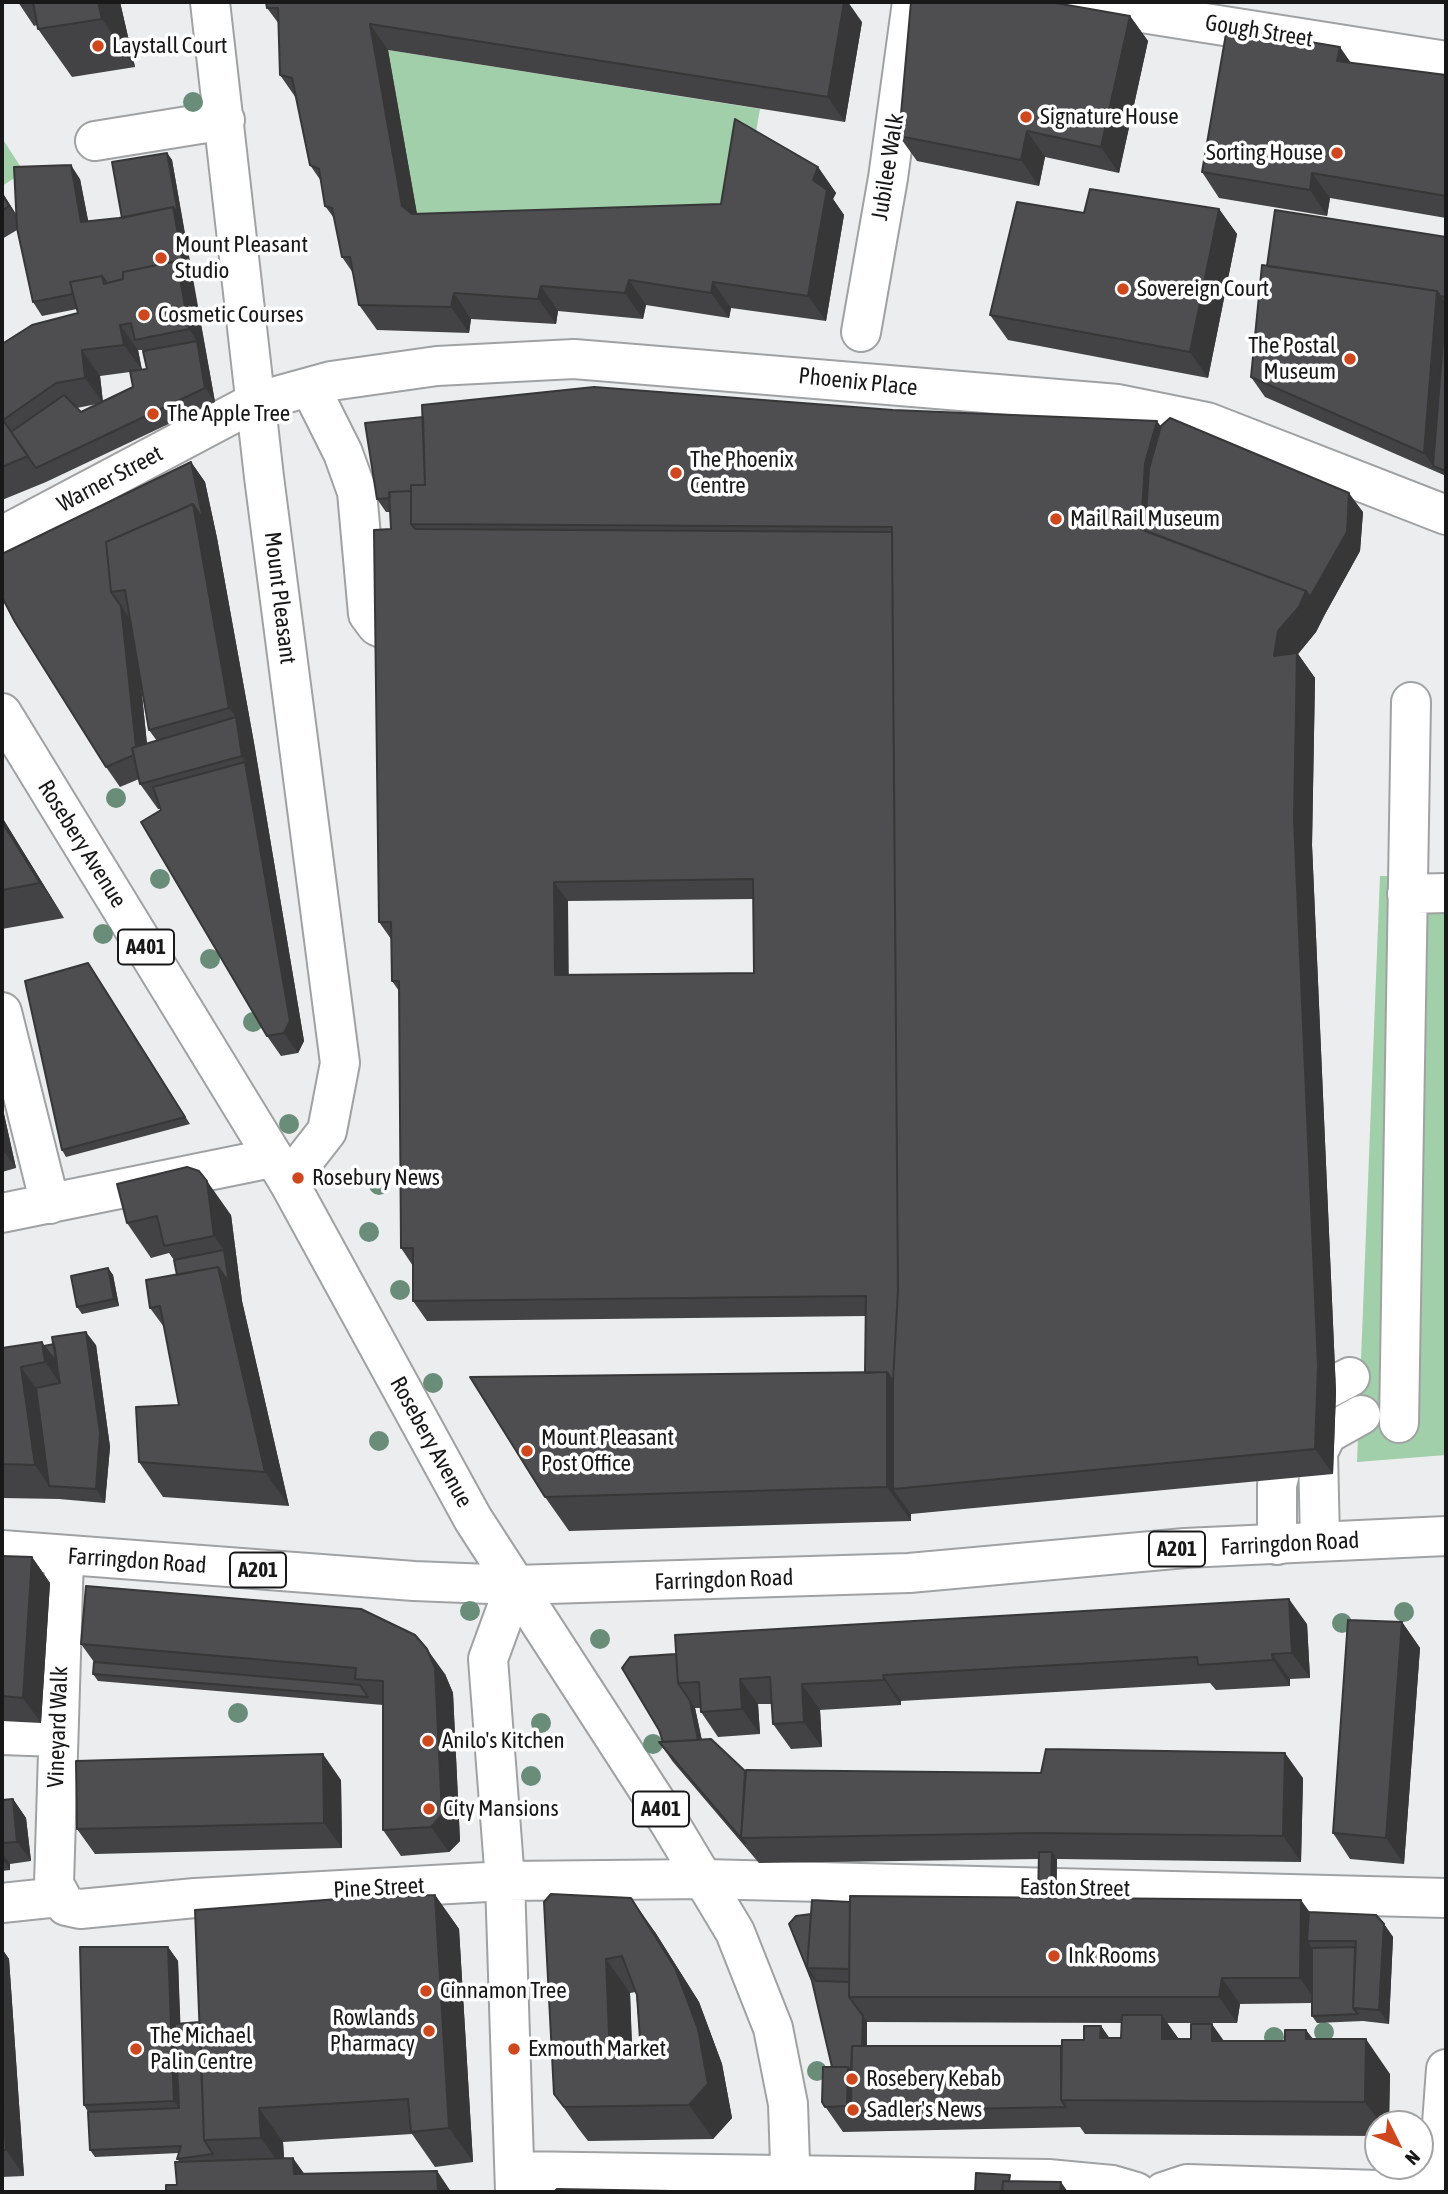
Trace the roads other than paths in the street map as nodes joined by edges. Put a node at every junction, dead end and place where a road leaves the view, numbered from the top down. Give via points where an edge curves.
1 (210, 2) edge
2 (912, 2) edge
3 (1072, 2) edge
4 (1446, 61) edge
5 (225, 120) junction
6 (95, 141) dead end
7 (861, 332) dead end
8 (310, 387) junction
9 (255, 402) junction
10 (1446, 515) edge
11 (2, 536) edge
12 (388, 631) edge
13 (1411, 702) dead end
14 (2, 713) edge
15 (1446, 893) edge
16 (1406, 894) junction
17 (2, 1012) edge
18 (280, 1170) junction
19 (50, 1204) junction
20 (2, 1213) edge
21 (1350, 1377) dead end
22 (1361, 1415) dead end
23 (1399, 1423) dead end
24 (1446, 1536) edge
25 (1320, 1541) junction
26 (1277, 1545) junction
27 (2, 1550) edge
28 (64, 1556) junction
29 (515, 1585) junction
30 (2, 1735) edge
31 (57, 1737) junction
32 (704, 1879) junction
33 (505, 1881) junction
34 (59, 1897) junction
35 (1446, 1898) edge
36 (2, 1903) edge
37 (1446, 2069) edge
38 (515, 2182) edge
39 (791, 2185) edge
40 (1136, 2192) edge
41 (1163, 2192) edge
42 (1437, 2192) edge
43 (1442, 2192) edge

1 - 5 street, Mount Pleasant
2 - 7 street, Jubilee Walk
3 - 4 street, Gough Street
5 - 6 street
5 - 9 street, Mount Pleasant
8 - 9 street, Phoenix Place
8 - 10 street, Phoenix Place via 437,366 574,359 1118,404 1175,402 1207,422
8 - 12 street via 357,492 368,614
9 - 11 street, Warner Street
9 - 18 street, Mount Pleasant via 340,1063 327,1131
13 - 16 street
14 - 18 street, Rosebery Avenue / A401
15 - 16 street
16 - 23 street
17 - 19 street
18 - 19 street
18 - 29 street, Rosebery Avenue / A401 via 473,1519
19 - 20 street
21 - 26 street via 1278,1417
22 - 25 street via 1327,1434 1318,1452
24 - 25 street, Farringdon Road / A201
25 - 26 street, Farringdon Road / A201
26 - 29 street, Farringdon Road / A201 via 1185,1548 909,1573
27 - 28 street, Farringdon Road / A201
28 - 29 street, Farringdon Road / A201
28 - 31 street, Vineyard Walk
29 - 32 street, Rosebery Avenue / A401
29 - 33 street via 488,1659
30 - 31 street
31 - 34 street, Vineyard Walk via 54,1884
32 - 33 street, Pine Street
32 - 35 street, Easton Street
32 - 39 street, Rosebery Avenue / A401 via 735,1931 773,2028 788,2104
33 - 34 street, Pine Street via 80,1909 66,1906
33 - 38 street
34 - 36 street
37 - 42 street
38 - 39 street
39 - 40 street via 1048,2179
41 - 42 street via 1186,2184
42 - 43 street

